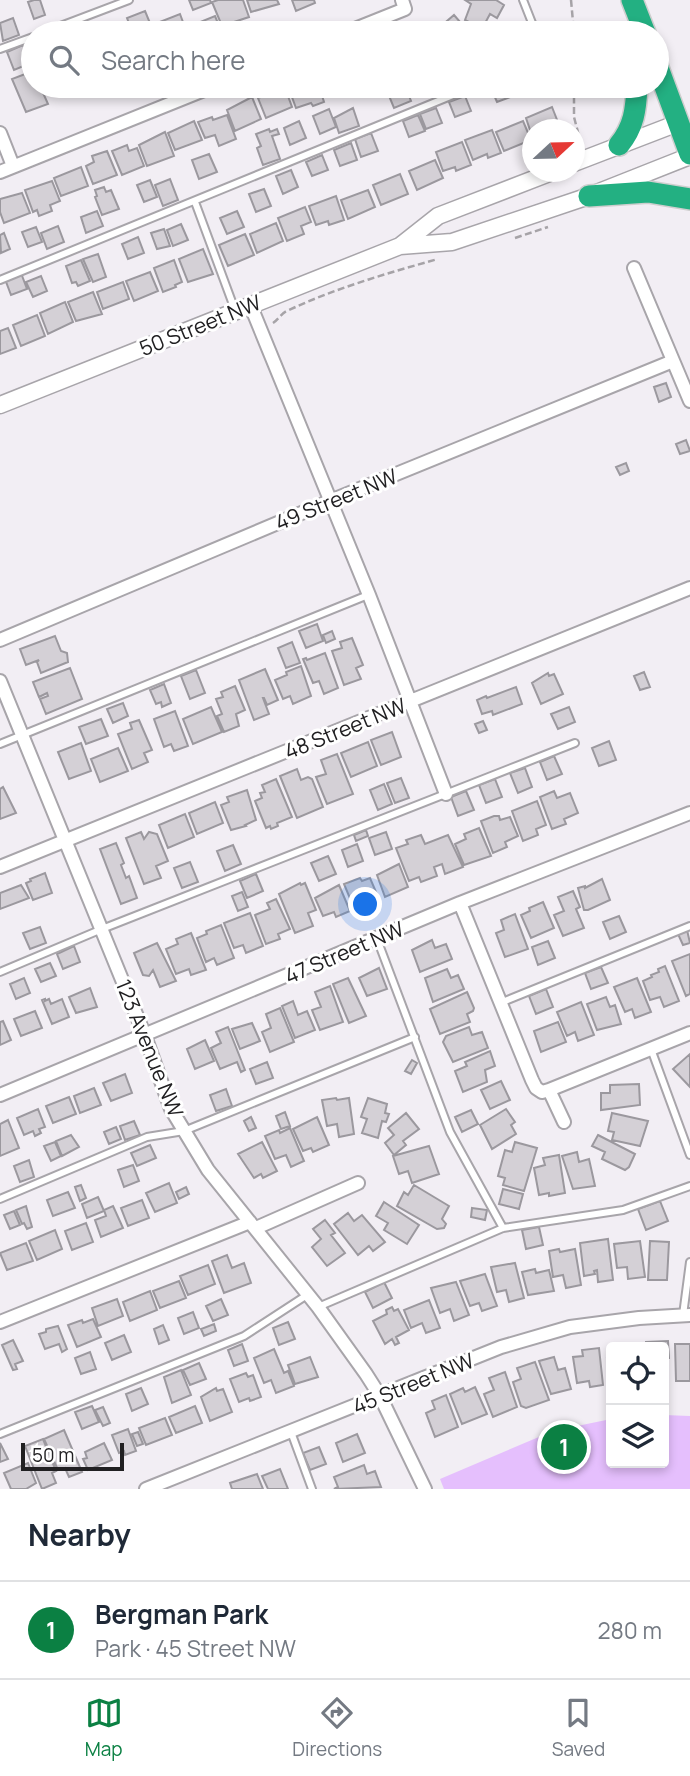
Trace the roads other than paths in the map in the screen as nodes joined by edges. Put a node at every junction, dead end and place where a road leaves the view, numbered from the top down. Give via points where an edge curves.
1 (129, 0) edge
2 (523, 0) edge
3 (622, 0) edge
4 (632, 0) edge
5 (404, 5) edge
6 (74, 21) edge
7 (370, 21) edge
8 (531, 21) edge
9 (627, 21) edge
10 (640, 21) edge
11 (21, 41) edge
12 (0, 49) edge
13 (184, 98) edge
14 (446, 98) edge
15 (636, 98) edge
16 (669, 98) edge
17 (678, 123) junction
18 (0, 133) edge
19 (619, 145) junction
20 (690, 155) edge
21 (585, 159) edge
22 (13, 166) junction
23 (0, 172) edge
24 (526, 182) edge
25 (589, 196) junction
26 (690, 199) edge
27 (195, 202) junction
28 (400, 246) junction
29 (634, 268) dead end
30 (0, 280) edge
31 (243, 307) junction
32 (673, 361) junction
33 (690, 401) edge
34 (0, 405) edge
35 (330, 501) junction
36 (690, 588) edge
37 (369, 595) junction
38 (0, 640) edge
39 (0, 681) edge
40 (410, 702) junction
41 (23, 735) junction
42 (575, 743) dead end
43 (0, 744) edge
44 (446, 794) junction
45 (690, 813) edge
46 (65, 840) junction
47 (0, 867) edge
48 (460, 903) junction
49 (690, 926) edge
50 (102, 929) junction
51 (377, 938) junction
52 (0, 972) edge
53 (500, 1003) junction
54 (690, 1033) edge
55 (145, 1036) junction
56 (415, 1037) junction
57 (652, 1049) junction
58 (549, 1090) junction
59 (0, 1095) edge
60 (564, 1122) dead end
61 (184, 1130) junction
62 (690, 1155) edge
63 (358, 1183) dead end
64 (690, 1186) edge
65 (0, 1199) edge
66 (253, 1225) junction
67 (503, 1228) junction
68 (690, 1262) edge
69 (307, 1295) junction
70 (317, 1307) junction
71 (687, 1315) edge
72 (0, 1322) edge
73 (380, 1396) junction
74 (291, 1431) junction
75 (0, 1434) edge
76 (146, 1489) edge
77 (312, 1489) edge
78 (425, 1489) edge

1 - 6 lane
2 - 8 lane
3 - 9 highway
4 - 10 highway
5 - 7 street
11 - 12 lane
13 - 22 street
14 - 27 lane
15 - 19 highway via 635,117
16 - 17 highway
17 - 19 main road
17 - 20 highway
18 - 22 street
19 - 21 main road
20 - 25 main road, 50 Street NW
22 - 23 street
24 - 28 main road, 50 Street NW via 438,216
25 - 26 highway via 648,192
25 - 28 main road, 50 Street NW via 452,242
27 - 30 lane
27 - 31 lane
28 - 31 main road, 50 Street NW
29 - 32 street
31 - 34 main road, 50 Street NW
31 - 35 street
32 - 33 street
32 - 35 street, 49 Street NW
35 - 37 street
35 - 38 street, 49 Street NW
36 - 40 street, 48 Street NW
37 - 40 street
37 - 41 lane
39 - 41 street, 123 Avenue NW
40 - 44 street
40 - 46 street, 48 Street NW
41 - 43 lane
41 - 46 street, 123 Avenue NW
42 - 44 lane
44 - 50 lane
45 - 48 street, 47 Street NW
46 - 47 street, 48 Street NW
46 - 50 street, 123 Avenue NW
48 - 51 street, 47 Street NW
48 - 53 street
49 - 53 lane
50 - 52 lane
50 - 55 street, 123 Avenue NW
51 - 55 street, 47 Street NW
51 - 56 lane
53 - 58 street via 536,1088
54 - 57 street
55 - 59 street, 47 Street NW
55 - 61 street, 123 Avenue NW via 171,1109
56 - 61 lane
56 - 67 lane via 450,1132
57 - 58 street
57 - 62 lane
58 - 60 street
61 - 65 lane via 147,1137
61 - 66 street, 123 Avenue NW via 208,1170
63 - 66 street
64 - 67 lane via 623,1210
66 - 69 street, 123 Avenue NW
66 - 72 street
67 - 70 lane
68 - 71 lane
69 - 70 street, 123 Avenue NW
69 - 75 lane via 244,1336
70 - 73 street, 123 Avenue NW
71 - 73 street, 45 Street NW via 570,1327 501,1347
73 - 74 street, 45 Street NW
73 - 78 street, 123 Avenue NW
74 - 76 street, 45 Street NW
74 - 77 lane

